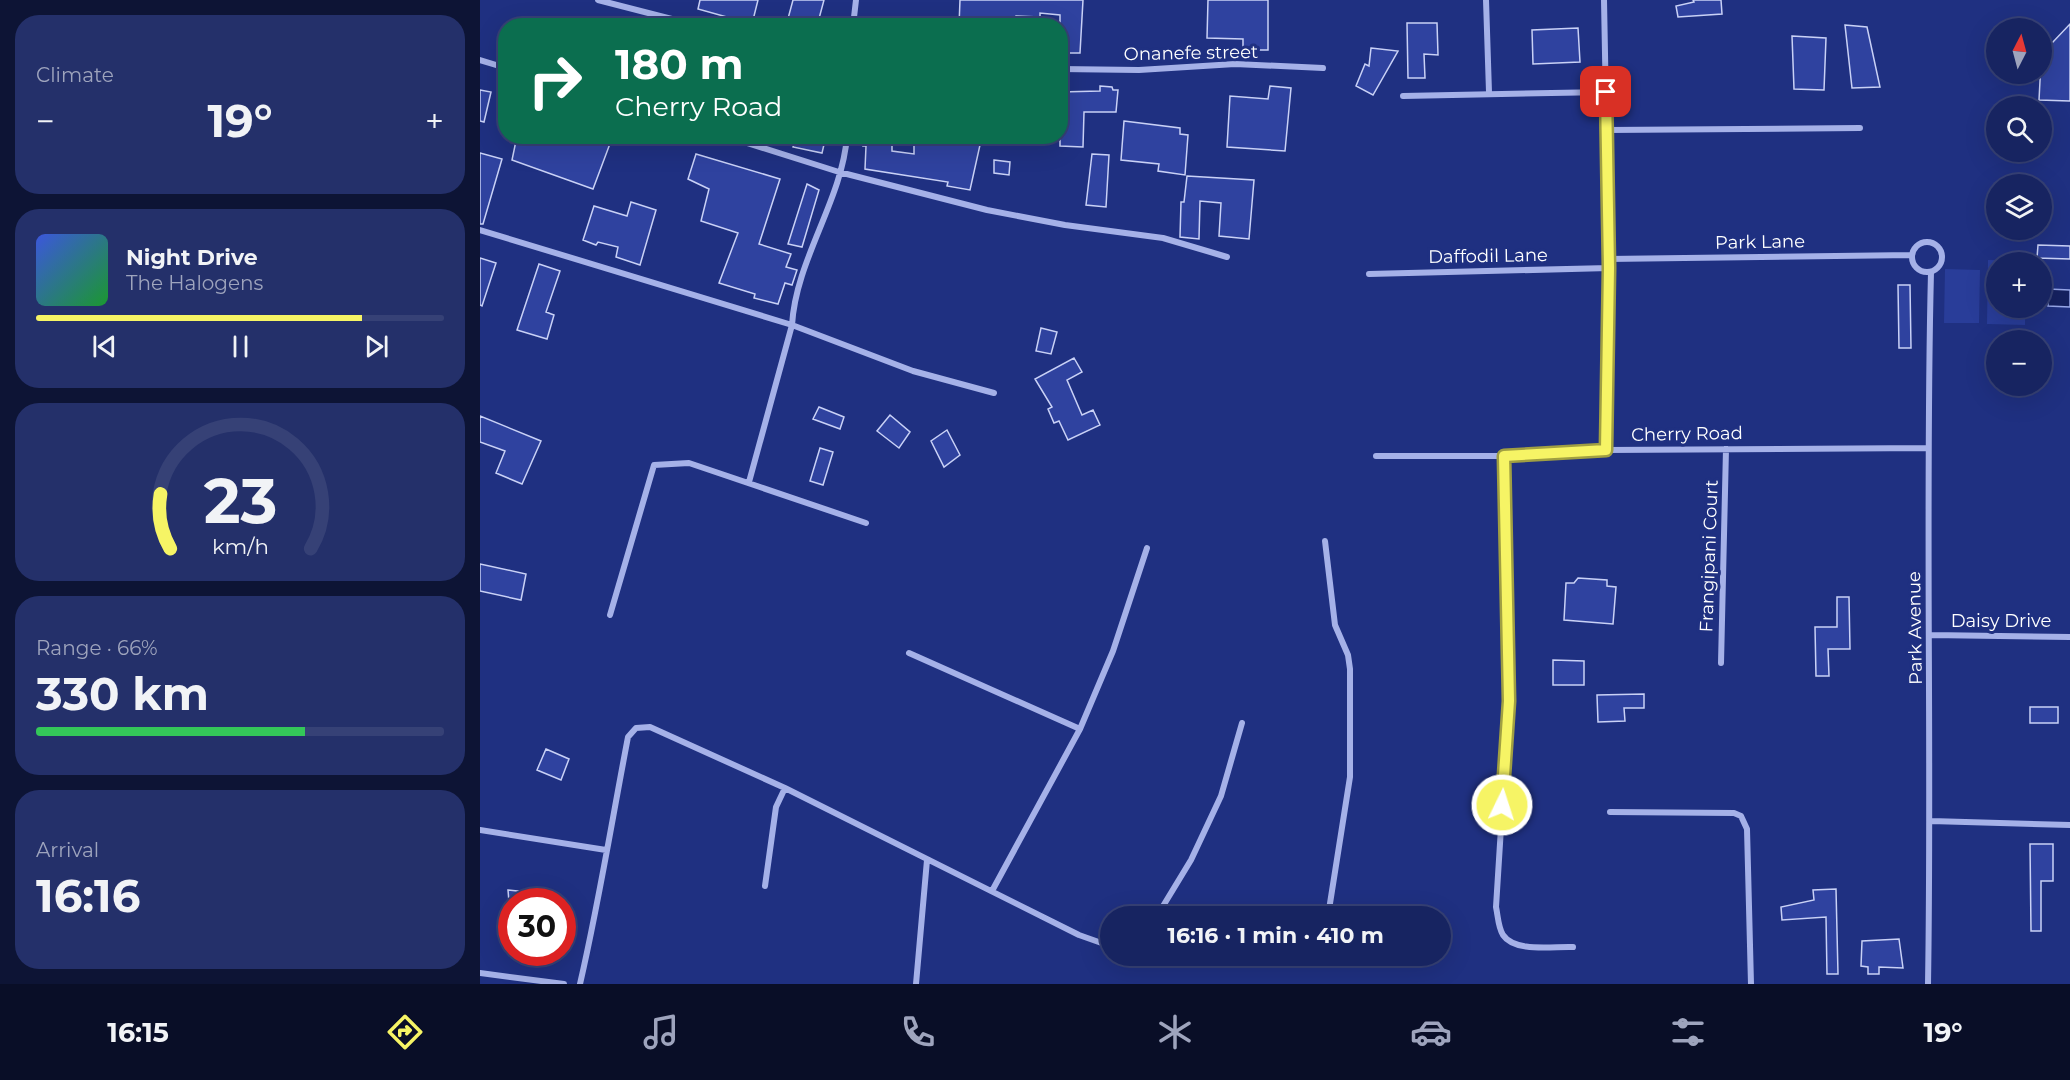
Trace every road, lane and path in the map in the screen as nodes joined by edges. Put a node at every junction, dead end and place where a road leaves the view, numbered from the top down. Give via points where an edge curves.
1 (598, 0) edge
2 (856, 0) edge
3 (1486, 0) edge
4 (1604, 0) edge
5 (668, 18) edge
6 (854, 18) edge
7 (480, 60) edge
8 (498, 66) edge
9 (1323, 68) dead end
10 (1068, 69) edge
11 (1489, 92) junction
12 (1606, 92) junction
13 (1403, 96) dead end
14 (1860, 128) dead end
15 (1607, 130) junction
16 (750, 144) edge
17 (846, 144) edge
18 (838, 172) junction
19 (480, 230) edge
20 (1912, 255) junction
21 (1227, 257) dead end
22 (1608, 259) junction
23 (1609, 268) junction
24 (1931, 272) junction
25 (1369, 274) dead end
26 (792, 325) junction
27 (994, 393) dead end
28 (1927, 448) junction
29 (1726, 449) junction
30 (1606, 450) junction
31 (1376, 456) dead end
32 (1504, 456) junction
33 (749, 482) junction
34 (866, 523) dead end
35 (1325, 541) dead end
36 (1147, 548) dead end
37 (610, 615) dead end
38 (1931, 635) junction
39 (2070, 637) edge
40 (909, 653) dead end
41 (1721, 663) dead end
42 (1242, 723) dead end
43 (1080, 729) junction
44 (785, 788) junction
45 (1610, 812) dead end
46 (1931, 821) junction
47 (2070, 825) edge
48 (480, 830) edge
49 (606, 850) junction
50 (927, 860) junction
51 (765, 886) dead end
52 (992, 891) junction
53 (1163, 906) edge
54 (1330, 906) edge
55 (1100, 942) edge
56 (1573, 947) dead end
57 (480, 973) edge
58 (564, 984) edge
59 (580, 984) edge
60 (915, 984) edge
61 (1751, 984) edge
62 (1928, 984) edge

1 - 5 street
2 - 6 street
3 - 11 street
4 - 12 street
7 - 8 street
9 - 10 street, Onanefe street via 1235,64 1139,70
11 - 12 street
11 - 13 street
12 - 15 street
14 - 15 street
15 - 22 street
16 - 18 street
17 - 18 street
18 - 21 street via 987,210 1163,238
18 - 26 street via 796,291
19 - 26 street
20 - 22 street, Park Lane
20 - 24 street via 1914,265
20 - 24 street via 1920,244 1934,244 1941,262
22 - 23 street
23 - 25 street, Daffodil Lane
23 - 30 street
24 - 28 street, Park Avenue
26 - 27 street via 913,371
26 - 33 street
28 - 29 street, Cherry Road
28 - 38 street, Park Avenue
29 - 30 street, Cherry Road
29 - 41 street, Frangipani Court
30 - 32 street, Cherry Road
31 - 32 street, Cherry Road
32 - 56 street via 1509,701 1496,907 1504,936 1512,942
33 - 34 street
33 - 37 street via 689,463 654,465
35 - 54 street via 1335,625 1348,655 1350,681 1350,777
36 - 43 street via 1113,651
38 - 39 street, Daisy Drive
38 - 46 street, Park Avenue
40 - 43 street
42 - 53 street via 1221,796 1191,860
43 - 52 street
44 - 49 street via 662,730 636,728 628,737
44 - 50 street
44 - 51 street via 776,807
45 - 61 street via 1741,816 1747,828
46 - 47 street
46 - 62 street, Park Avenue
48 - 49 street
49 - 59 street via 597,914
50 - 52 street
50 - 60 street
52 - 55 street
57 - 58 street

